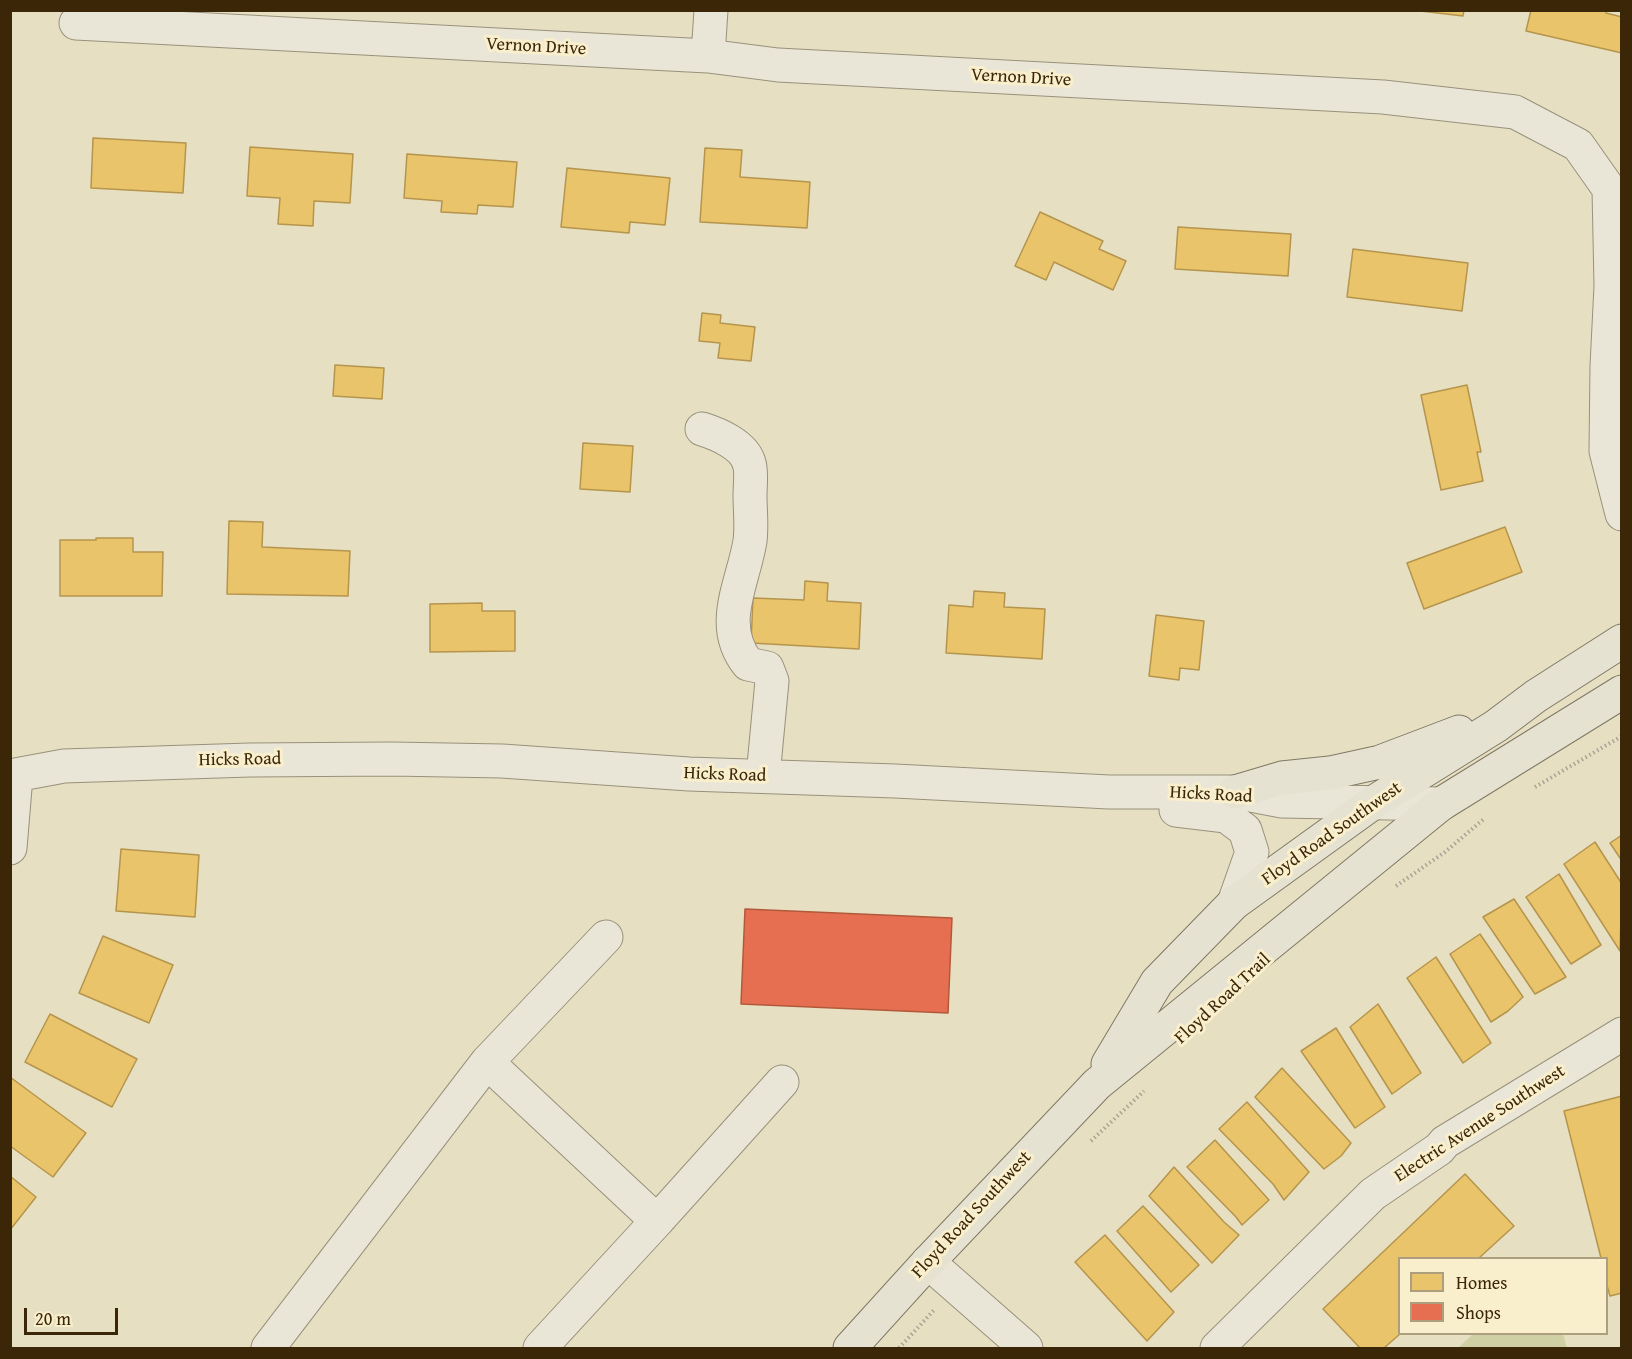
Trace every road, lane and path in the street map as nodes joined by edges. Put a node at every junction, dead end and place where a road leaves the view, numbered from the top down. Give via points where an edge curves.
1 (711, 10) edge
2 (76, 23) dead end
3 (708, 56) junction
4 (702, 429) dead end
5 (1622, 514) edge
6 (1622, 641) edge
7 (1622, 692) edge
8 (1536, 696) junction
9 (1622, 736) edge
10 (13, 776) edge
11 (763, 776) junction
12 (1109, 792) junction
13 (1235, 792) junction
14 (1525, 793) dead end
15 (1374, 802) junction
16 (1441, 804) junction
17 (1487, 816) dead end
18 (10, 848) edge
19 (1387, 891) dead end
20 (1234, 903) junction
21 (606, 937) dead end
22 (1622, 1035) edge
23 (487, 1062) junction
24 (782, 1082) dead end
25 (1097, 1084) junction
26 (1146, 1089) dead end
27 (1087, 1145) dead end
28 (657, 1221) junction
29 (928, 1262) junction
30 (955, 1287) junction
31 (268, 1348) edge
32 (540, 1348) edge
33 (850, 1348) edge
34 (899, 1348) edge
35 (1026, 1348) edge
36 (1216, 1348) edge

1 - 3 street
2 - 3 street, Vernon Drive
3 - 5 street, Vernon Drive via 778,65 1383,97 1515,112 1578,145 1609,189 1611,286 1606,451
4 - 11 street via 737,446 749,462 750,540 736,594 732,629 738,652 748,664 766,668 772,681
6 - 8 main road, Floyd Road Southwest
7 - 16 main road, Floyd Road Southwest
8 - 13 main road via 1449,737 1380,762 1282,778
8 - 15 main road, Floyd Road Southwest via 1496,726
9 - 14 path
10 - 11 street, Hicks Road via 64,766 393,759 502,761
10 - 18 street
11 - 12 street, Hicks Road
12 - 13 street, Hicks Road
12 - 20 street via 1144,806 1226,816 1245,830 1252,852
13 - 15 street, Hicks Road via 1282,801
15 - 16 street, Hicks Road
15 - 20 main road, Floyd Road Southwest
16 - 25 main road, Floyd Road Southwest
17 - 19 path via 1445,852
20 - 25 main road, Floyd Road Southwest via 1157,982
21 - 23 street
22 - 36 street, Electric Avenue Southwest via 1445,1142 1392,1180
23 - 28 street
23 - 31 street
24 - 28 street
25 - 29 main road, Floyd Road Southwest
26 - 27 path
28 - 32 street
29 - 30 street
29 - 33 main road, Floyd Road Southwest
30 - 34 path
30 - 35 street

